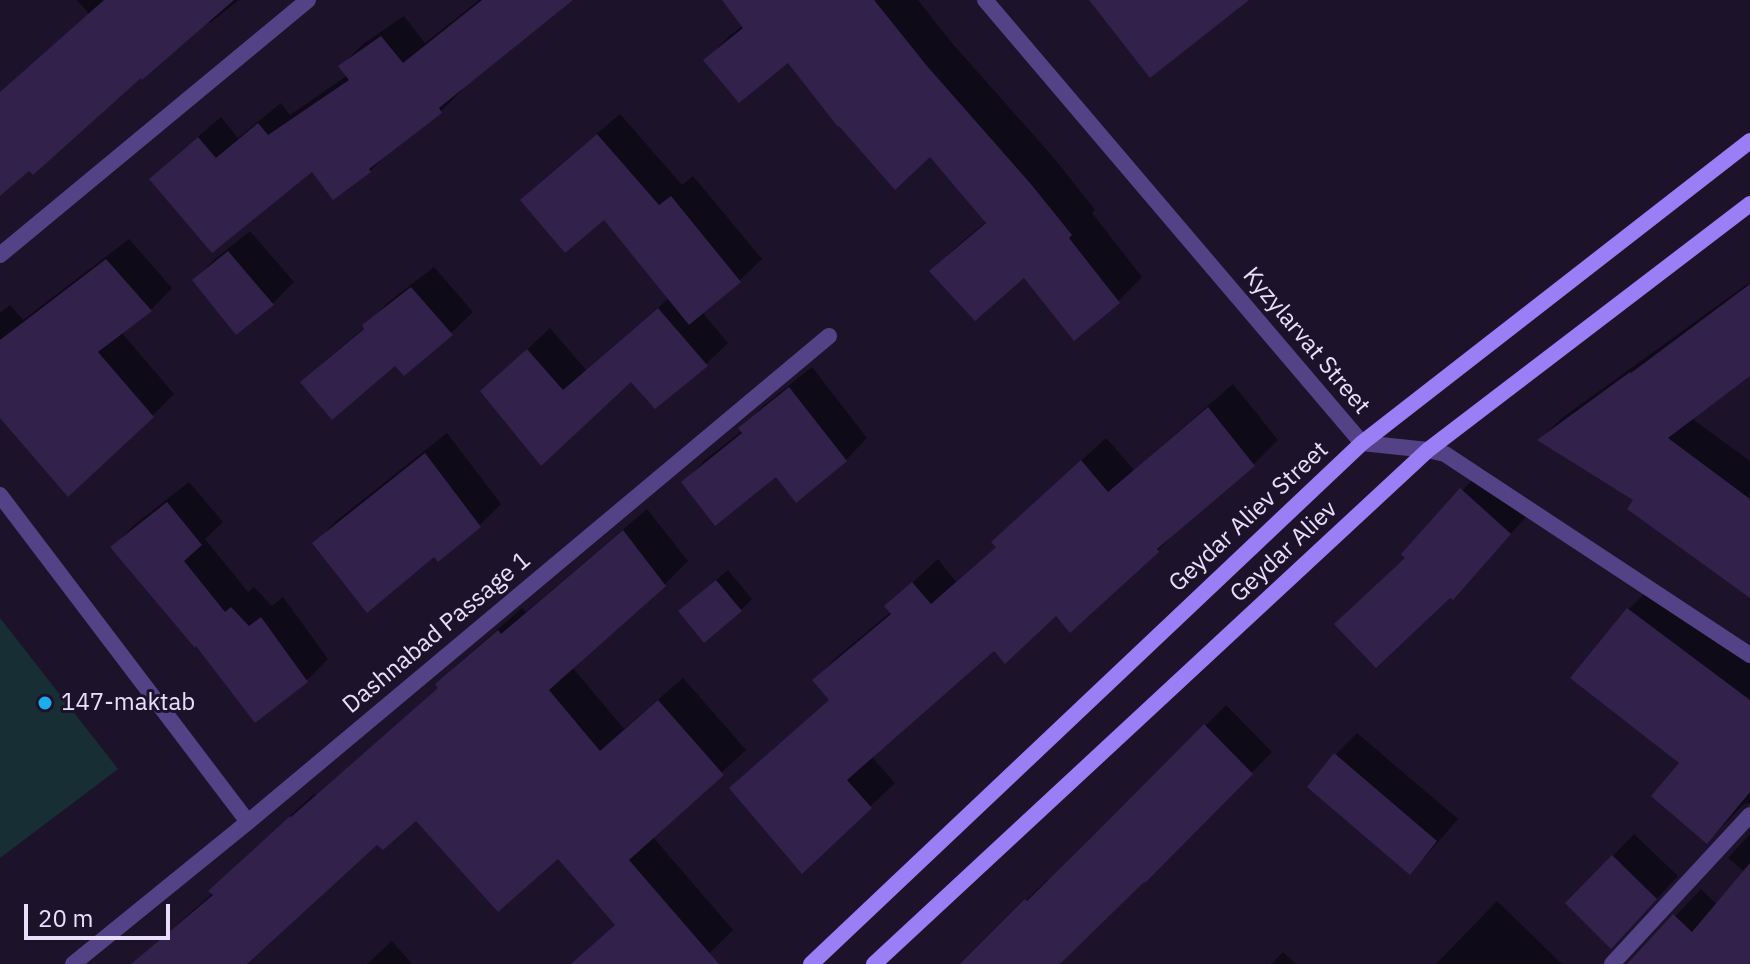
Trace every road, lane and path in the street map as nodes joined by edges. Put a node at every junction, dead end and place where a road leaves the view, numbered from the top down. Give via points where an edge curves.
1 (308, 0) edge
2 (985, 0) edge
3 (1750, 141) edge
4 (1750, 204) edge
5 (0, 255) edge
6 (829, 336) dead end
7 (1362, 443) junction
8 (1428, 450) junction
9 (0, 495) edge
10 (1750, 655) edge
11 (1750, 815) edge
12 (248, 822) junction
13 (73, 964) edge
14 (811, 964) edge
15 (874, 964) edge
16 (1612, 964) edge

1 - 5 street
2 - 7 street, Kyzylarvat Street
3 - 7 main road, Geydar Aliev Street
4 - 8 main road, Geydar Aliev
6 - 12 street, Dashnabad Passage 1
7 - 8 street, Kyzylarvat Street
7 - 14 main road, Geydar Aliev Street
8 - 10 street, Kyzylarvat Street via 1445,454
8 - 15 main road, Geydar Aliev
9 - 12 street
11 - 16 street
12 - 13 street, Dashnabad Passage 1

